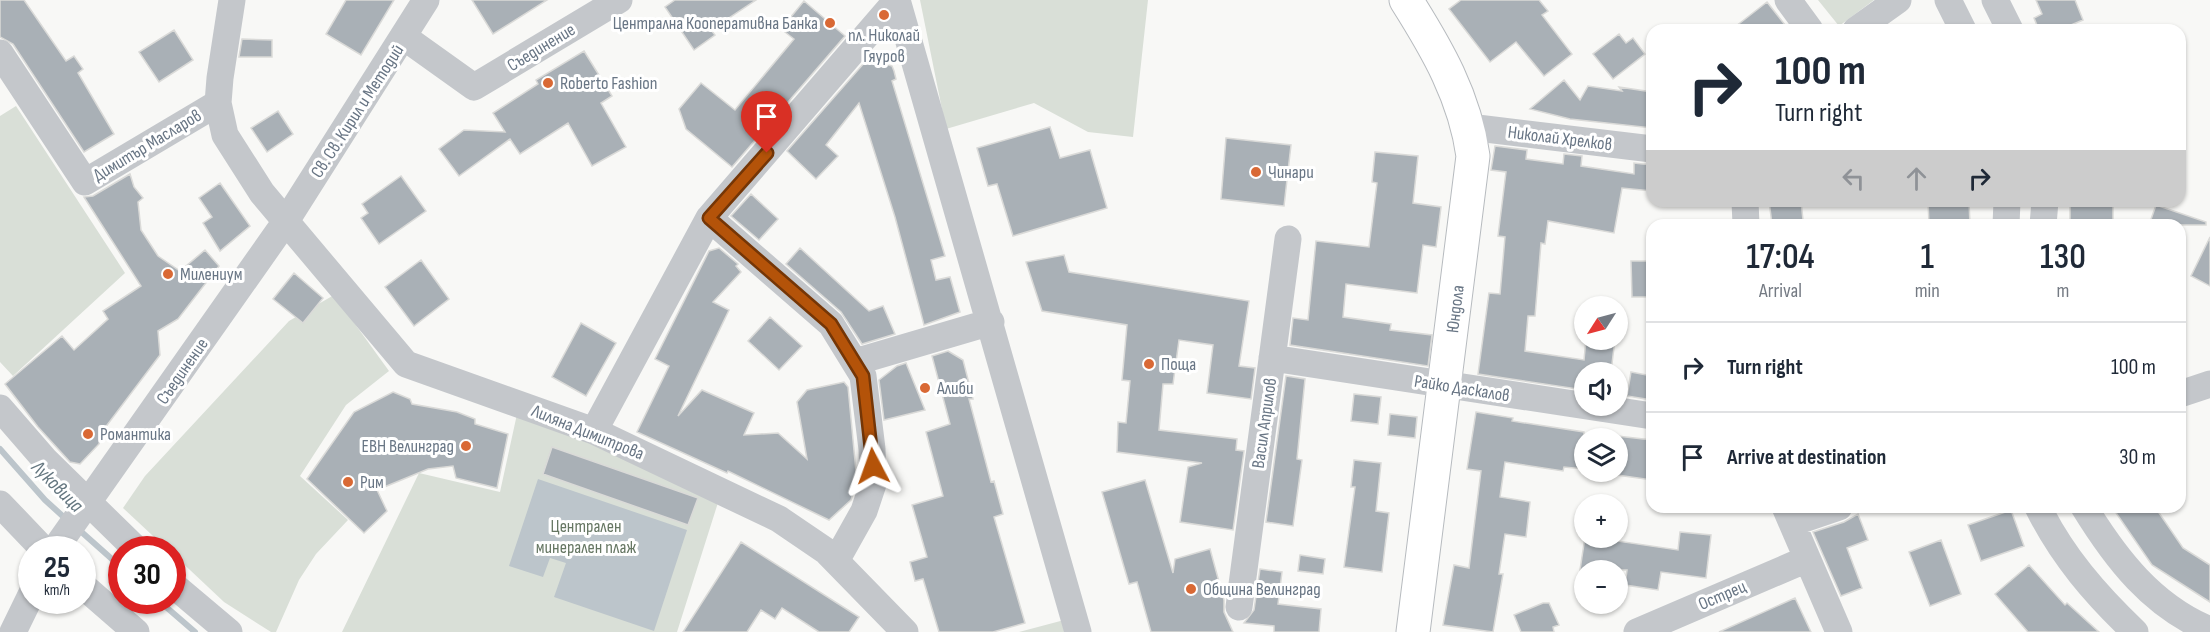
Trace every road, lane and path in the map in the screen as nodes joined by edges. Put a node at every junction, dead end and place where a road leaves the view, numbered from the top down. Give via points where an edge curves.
1 (232, 0) edge
2 (426, 0) edge
3 (619, 0) edge
4 (897, 0) edge
5 (1406, 0) edge
6 (1788, 0) edge
7 (1898, 0) edge
8 (1948, 0) edge
9 (1995, 0) edge
10 (1806, 24) edge
11 (1864, 24) edge
12 (1960, 24) edge
13 (2007, 24) edge
14 (404, 37) junction
15 (0, 53) edge
16 (218, 103) junction
17 (1469, 127) junction
18 (1646, 148) edge
19 (709, 218) junction
20 (286, 220) junction
21 (1288, 239) dead end
22 (991, 322) junction
23 (1272, 358) junction
24 (855, 362) junction
25 (2210, 384) edge
26 (1445, 385) junction
27 (2186, 392) edge
28 (0, 408) edge
29 (1646, 415) edge
30 (594, 431) junction
31 (87, 503) junction
32 (0, 504) edge
33 (2041, 513) edge
34 (2088, 513) edge
35 (1789, 515) edge
36 (31, 536) edge
37 (64, 536) edge
38 (122, 536) edge
39 (1807, 559) junction
40 (836, 561) junction
41 (186, 596) edge
42 (96, 597) edge
43 (1239, 607) dead end
44 (22, 614) edge
45 (2210, 630) edge
46 (13, 632) edge
47 (136, 632) edge
48 (229, 632) edge
49 (905, 632) edge
50 (1078, 632) edge
51 (1413, 632) edge
52 (1637, 632) edge
53 (1839, 632) edge
54 (2135, 632) edge

1 - 16 street
2 - 14 street, Св. Св. Кирил и Методий
3 - 14 street, Съединение via 474,87
4 - 19 street
4 - 22 street
5 - 17 main road, Юндола via 1458,92
6 - 10 street
7 - 11 street
8 - 12 street
9 - 13 street
14 - 20 street, Св. Св. Кирил и Методий
15 - 16 street, Димитър Масларов via 85,182
16 - 20 street, Лиляна Димитрова via 225,135
17 - 18 street, Николай Хрелков
17 - 26 main road, Юндола via 1471,185
19 - 24 street via 831,324
19 - 30 street
20 - 30 street, Лиляна Димитрова via 406,364
20 - 31 street, Съединение
21 - 23 street, Васил Априлов
22 - 24 street
22 - 50 street
23 - 26 street, Райко Даскалов
23 - 43 street, Васил Априлов
24 - 40 street via 863,376 873,484 864,511
25 - 27 street
26 - 29 street, Райко Даскалов
26 - 51 main road, Юндола
28 - 31 street
30 - 40 street, Лиляна Димитрова via 779,519
31 - 37 street, Съединение
31 - 38 street
32 - 36 street
33 - 54 street via 2077,572
34 - 45 street via 2132,576 2159,601
35 - 39 street
39 - 52 street, Острец
39 - 53 street
40 - 49 street, Лиляна Димитрова
41 - 48 street
42 - 47 street
44 - 46 street

